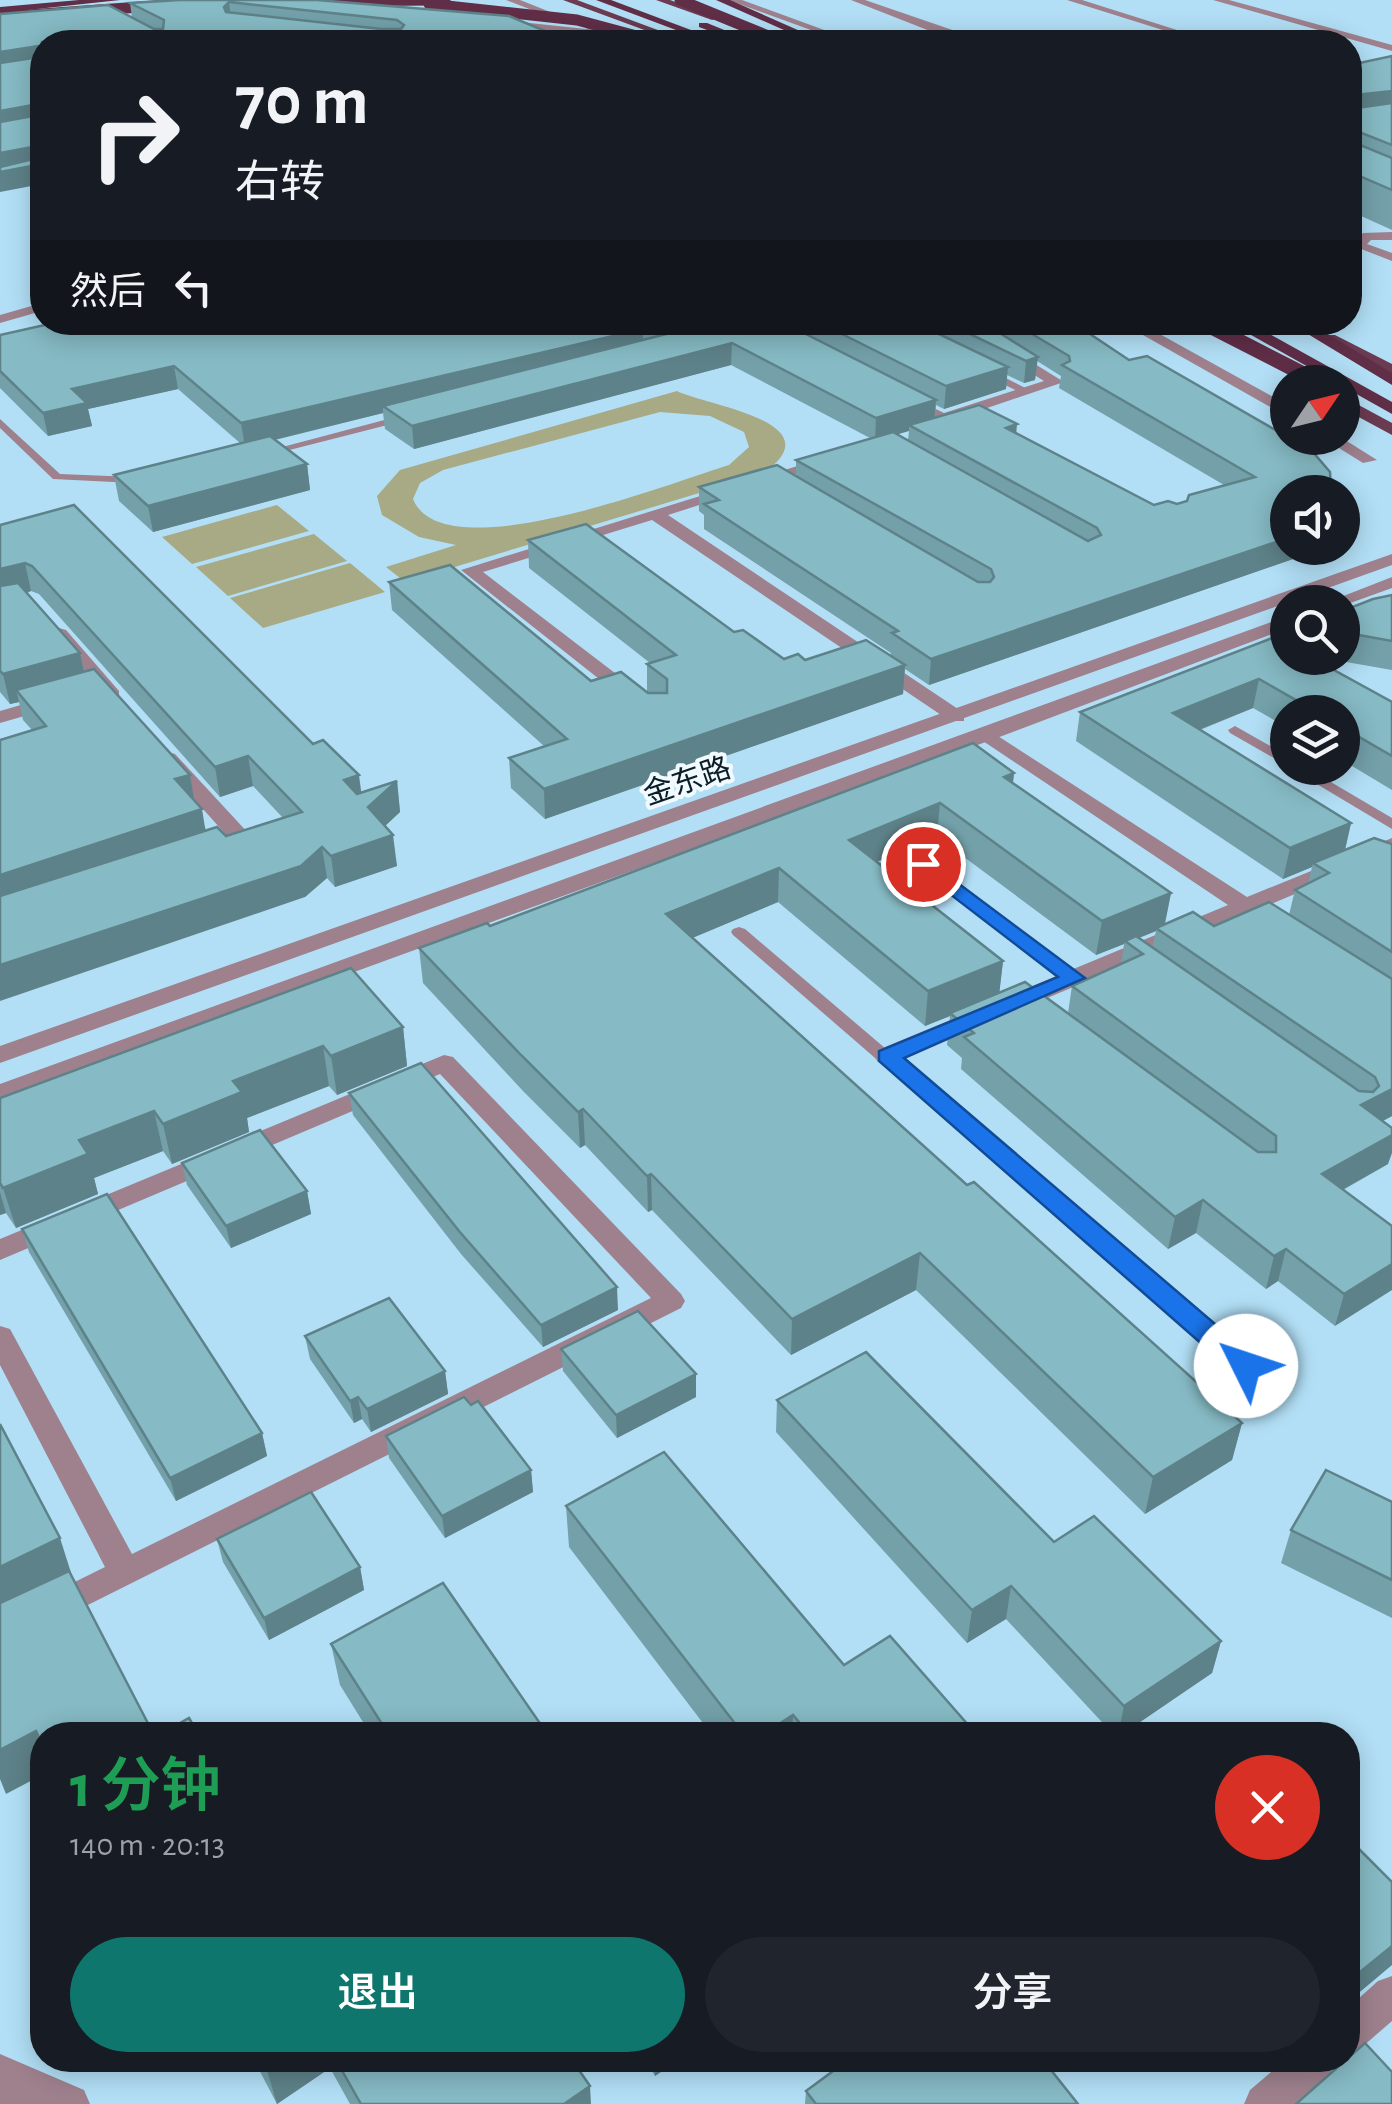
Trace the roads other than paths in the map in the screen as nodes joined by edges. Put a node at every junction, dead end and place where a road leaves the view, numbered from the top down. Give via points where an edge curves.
1 (44, 0) edge
2 (115, 0) edge
3 (174, 0) edge
4 (287, 0) edge
5 (308, 0) edge
6 (445, 0) edge
7 (511, 0) edge
8 (568, 0) edge
9 (601, 0) edge
10 (633, 0) edge
11 (661, 0) edge
12 (680, 0) edge
13 (721, 0) edge
14 (733, 0) edge
15 (856, 0) edge
16 (1072, 0) edge
17 (1218, 0) edge
18 (276, 1) edge
19 (191, 4) edge
20 (92, 6) junction
21 (0, 11) edge
22 (390, 14) edge
23 (427, 18) edge
24 (127, 24) edge
25 (579, 30) edge
26 (595, 30) edge
27 (615, 30) edge
28 (652, 30) edge
29 (684, 30) edge
30 (715, 30) edge
31 (749, 30) edge
32 (754, 30) edge
33 (791, 30) edge
34 (818, 30) edge
35 (927, 30) edge
36 (1171, 30) edge
37 (1327, 30) edge
38 (1362, 40) edge
39 (1392, 48) edge
40 (1392, 236) edge
41 (1362, 244) edge
42 (1362, 246) edge
43 (1385, 256) edge
44 (30, 310) edge
45 (0, 319) edge
46 (978, 335) edge
47 (1150, 335) edge
48 (1227, 335) edge
49 (1233, 335) edge
50 (1259, 335) edge
51 (1296, 335) edge
52 (1317, 335) edge
53 (1323, 335) edge
54 (1284, 365) edge
55 (1286, 365) edge
56 (978, 369) edge
57 (1392, 370) edge
58 (1392, 383) edge
59 (891, 392) edge
60 (1028, 392) junction
61 (1270, 402) edge
62 (1360, 406) edge
63 (1392, 409) edge
64 (1360, 410) edge
65 (416, 415) edge
66 (980, 418) edge
67 (1392, 419) edge
68 (0, 422) edge
69 (1392, 430) edge
70 (924, 434) edge
71 (1360, 455) edge
72 (850, 456) edge
73 (246, 458) edge
74 (1369, 460) dead end
75 (155, 478) edge
76 (654, 514) junction
77 (1392, 559) edge
78 (1392, 582) edge
79 (1360, 594) edge
80 (42, 615) edge
81 (1270, 628) edge
82 (87, 692) junction
83 (130, 714) edge
84 (658, 715) edge
85 (0, 717) edge
86 (957, 718) junction
87 (1235, 730) dead end
88 (987, 736) junction
89 (154, 742) edge
90 (1270, 751) edge
91 (1326, 785) edge
92 (1392, 824) edge
93 (1392, 845) edge
94 (204, 853) edge
95 (1368, 854) junction
96 (923, 864) dead end
97 (1392, 868) edge
98 (1244, 906) junction
99 (1277, 928) edge
100 (739, 932) dead end
101 (1074, 978) junction
102 (0, 1054) edge
103 (888, 1056) junction
104 (0, 1094) edge
105 (0, 1250) edge
106 (0, 1337) edge
107 (1246, 1366) dead end
108 (125, 1573) junction
109 (0, 1635) edge
110 (1392, 1995) edge
111 (1360, 2023) edge
112 (1302, 2072) edge
113 (0, 2074) edge
114 (0, 2084) edge
115 (8, 2104) edge
116 (70, 2104) edge
117 (1264, 2104) edge

1 - 21 highway
2 - 21 highway, bridge
3 - 20 highway
4 - 22 street
5 - 6 highway, bridge
5 - 18 highway, bridge
5 - 27 highway, bridge via 526,12
7 - 26 street
8 - 28 main road
9 - 29 highway
10 - 30 highway
11 - 31 main road
12 - 32 highway, bridge
13 - 33 highway
14 - 34 street
15 - 35 street
16 - 36 street
17 - 37 street
19 - 21 highway, bridge
20 - 21 highway
20 - 24 lane
23 - 25 street
38 - 39 street
40 - 41 street
42 - 43 street
44 - 45 street
46 - 60 street via 1056,382
47 - 61 street
48 - 54 highway, bridge
49 - 55 main road
50 - 63 highway
51 - 58 highway
52 - 58 highway
53 - 57 main road
56 - 60 lane
59 - 60 street via 943,418
62 - 67 highway
64 - 69 main road
65 - 73 lane
66 - 70 street
68 - 75 lane via 57,477
71 - 74 street
72 - 76 street via 781,482
76 - 84 street via 470,570
76 - 86 street
77 - 86 street, 金东路
78 - 79 street
80 - 82 street
81 - 88 street, 金东路
82 - 83 street
82 - 85 street
86 - 102 street, 金东路
87 - 90 lane
88 - 98 street
88 - 104 street, 金东路
89 - 94 street via 242,840
91 - 92 lane
93 - 95 street
95 - 97 lane
95 - 98 street
96 - 101 lane
98 - 99 street
98 - 101 street via 1136,958
100 - 103 lane
101 - 103 street via 1032,1004
103 - 107 lane
105 - 108 street via 444,1063 671,1301
106 - 108 street
108 - 109 street
110 - 111 street
112 - 117 street
113 - 116 street
114 - 115 street

